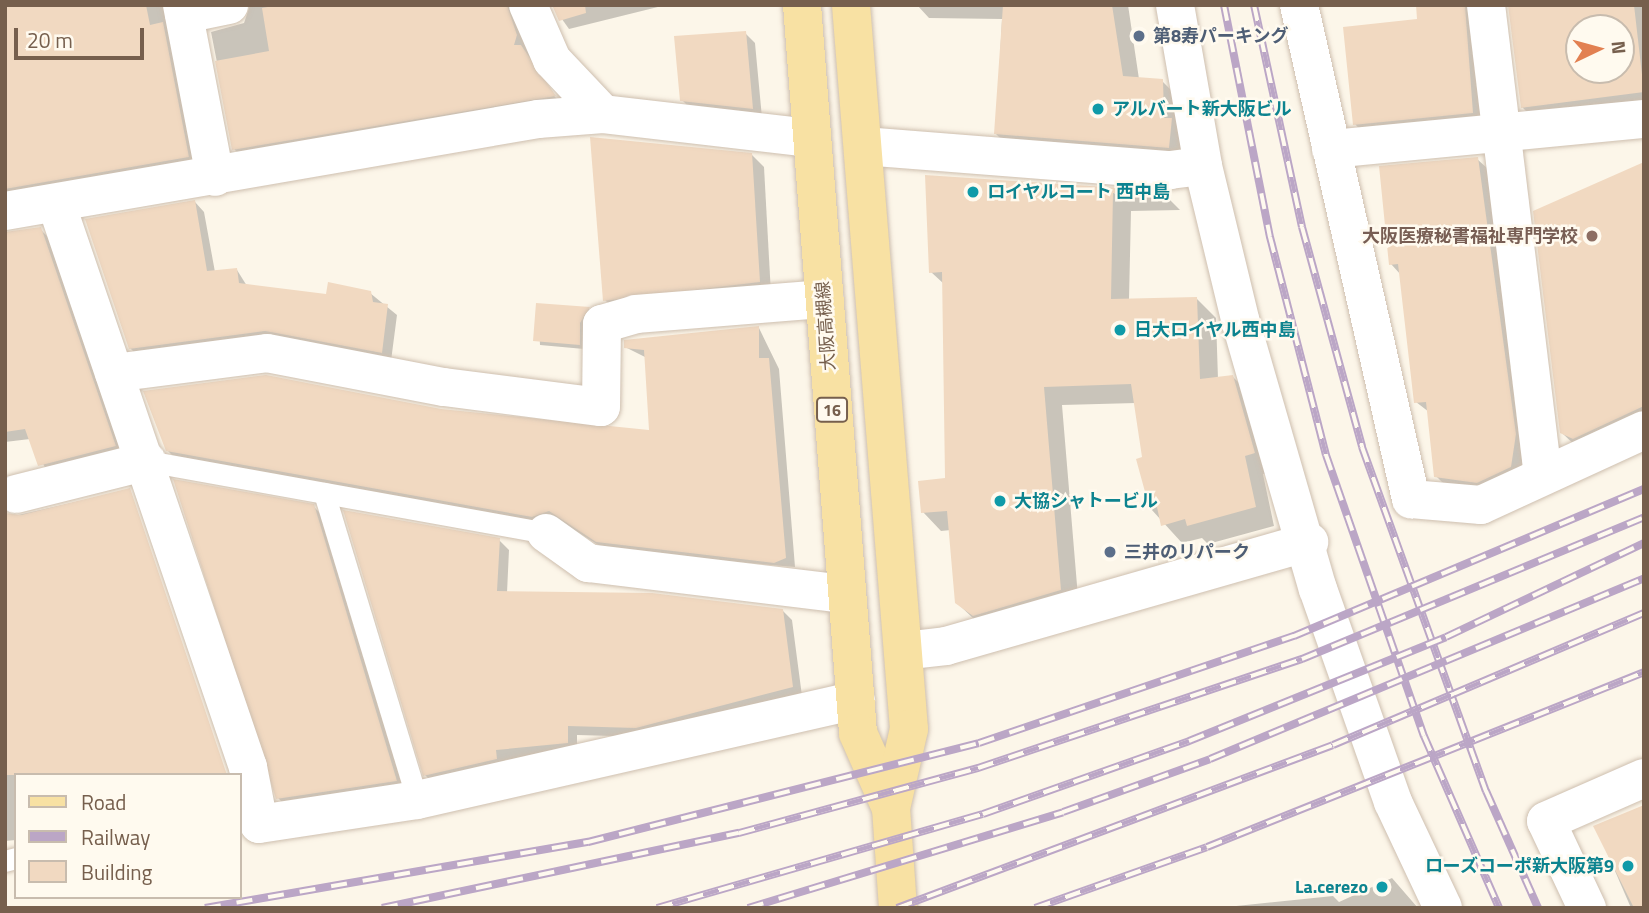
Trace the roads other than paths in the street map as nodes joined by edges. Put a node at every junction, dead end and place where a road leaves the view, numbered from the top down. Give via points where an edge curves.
1 (229, 5) edge
2 (528, 5) edge
3 (802, 5) edge
4 (851, 5) edge
5 (1175, 5) edge
6 (1299, 5) edge
7 (1486, 5) edge
8 (183, 9) edge
9 (603, 114) junction
10 (1644, 118) edge
11 (1502, 136) junction
12 (812, 138) junction
13 (863, 146) junction
14 (1331, 149) junction
15 (1203, 166) junction
16 (215, 177) junction
17 (57, 206) junction
18 (5, 211) edge
19 (824, 299) junction
20 (114, 373) junction
21 (1644, 430) edge
22 (147, 461) junction
23 (1542, 474) junction
24 (324, 493) junction
25 (11, 496) edge
26 (546, 533) joint
27 (1309, 542) junction
28 (845, 594) junction
29 (902, 651) junction
30 (856, 700) junction
31 (1644, 778) edge
32 (417, 800) junction
33 (891, 807) junction
34 (250, 825) edge
35 (898, 908) edge
36 (1443, 908) edge
37 (1587, 908) edge

1 - 8 street
2 - 9 street via 552,60
3 - 12 main road, 大阪高槻線 / 16
4 - 13 main road, 大阪高槻線 / 16
5 - 15 street
6 - 14 street
7 - 11 street
8 - 16 street
9 - 12 street
9 - 16 street via 538,119
10 - 11 street
11 - 14 street
11 - 23 street
12 - 19 main road, 大阪高槻線 / 16
13 - 15 street via 1170,170
13 - 29 main road, 大阪高槻線 / 16
14 - 23 street via 1411,499 1481,505
15 - 27 street via 1241,323
16 - 17 street
17 - 18 street
17 - 20 street
19 - 20 street via 636,314 601,324 601,407 444,387 267,353
19 - 28 main road, 大阪高槻線 / 16
20 - 22 street
21 - 23 street
22 - 24 lane
22 - 25 street
22 - 34 street via 248,767
24 - 26 lane
24 - 32 lane
26 - 28 street via 588,563
27 - 29 street via 946,646
27 - 36 street via 1318,589 1393,802
28 - 30 main road, 大阪高槻線 / 16
29 - 33 main road, 大阪高槻線 / 16 via 909,729
30 - 32 street
30 - 33 main road, 大阪高槻線 / 16 via 858,733
31 - 37 street via 1546,821
32 - 34 street
33 - 35 main road, 大阪高槻線 / 16

